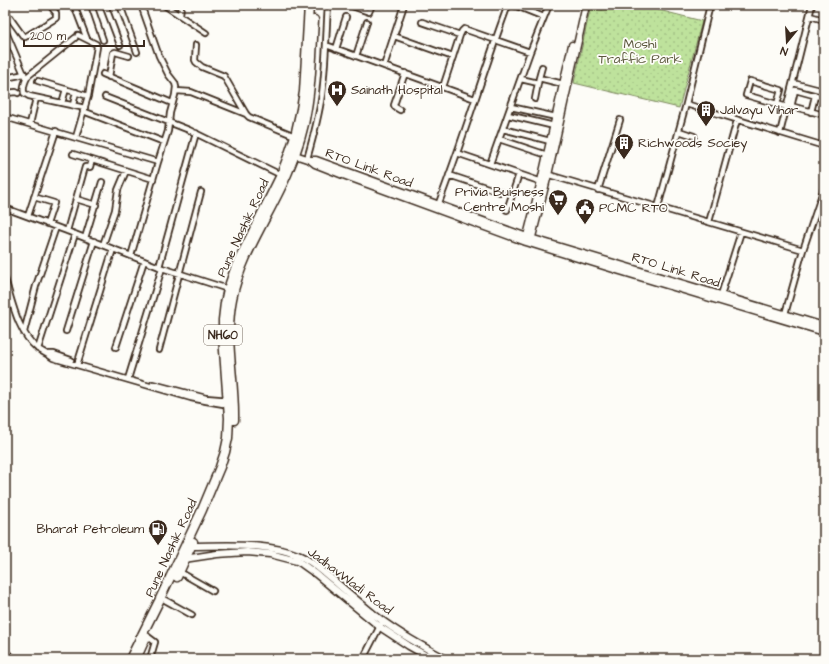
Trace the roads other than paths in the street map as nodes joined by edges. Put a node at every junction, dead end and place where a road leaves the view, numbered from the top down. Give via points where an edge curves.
1 (50, 5) edge
2 (74, 5) edge
3 (91, 5) edge
4 (105, 5) edge
5 (120, 5) edge
6 (141, 5) edge
7 (164, 5) edge
8 (181, 5) edge
9 (309, 5) edge
10 (314, 5) edge
11 (328, 5) edge
12 (350, 5) edge
13 (372, 5) edge
14 (404, 5) edge
15 (508, 5) edge
16 (514, 5) edge
17 (549, 5) edge
18 (582, 5) edge
19 (586, 5) edge
20 (710, 5) edge
21 (812, 5) edge
22 (5, 11) edge
23 (180, 15) junction
24 (810, 16) junction
25 (346, 17) dead end
26 (544, 17) junction
27 (824, 20) edge
28 (367, 22) dead end
29 (422, 22) dead end
30 (5, 32) edge
31 (206, 32) dead end
32 (460, 35) junction
33 (394, 36) junction
34 (87, 39) junction
35 (103, 40) dead end
36 (495, 40) junction
37 (120, 45) dead end
38 (196, 45) dead end
39 (326, 46) junction
40 (336, 49) junction
41 (137, 52) dead end
42 (530, 52) junction
43 (129, 56) dead end
44 (356, 56) junction
45 (453, 57) junction
46 (384, 66) junction
47 (542, 67) dead end
48 (24, 73) junction
49 (405, 73) junction
50 (102, 74) dead end
51 (109, 77) junction
52 (5, 78) edge
53 (539, 78) junction
54 (26, 79) junction
55 (521, 79) junction
56 (38, 82) dead end
57 (538, 83) junction
58 (793, 83) junction
59 (563, 84) junction
60 (443, 87) junction
61 (66, 89) junction
62 (176, 91) junction
63 (824, 91) edge
64 (5, 92) edge
65 (76, 92) junction
66 (18, 93) dead end
67 (88, 96) junction
68 (815, 96) junction
69 (105, 97) dead end
70 (36, 98) junction
71 (824, 98) edge
72 (475, 99) junction
73 (534, 99) dead end
74 (172, 103) junction
75 (62, 104) junction
76 (686, 104) junction
77 (777, 104) junction
78 (789, 104) junction
79 (73, 105) junction
80 (511, 107) junction
81 (84, 109) junction
82 (400, 110) dead end
83 (811, 112) junction
84 (246, 114) junction
85 (508, 115) junction
86 (824, 115) edge
87 (5, 116) edge
88 (556, 117) junction
89 (620, 120) dead end
90 (737, 120) junction
91 (169, 122) junction
92 (30, 124) junction
93 (554, 126) junction
94 (503, 129) junction
95 (56, 131) junction
96 (678, 131) junction
97 (780, 133) junction
98 (196, 134) junction
99 (295, 136) junction
100 (694, 136) dead end
101 (76, 137) junction
102 (499, 139) junction
103 (550, 141) junction
104 (164, 142) junction
105 (824, 146) edge
106 (457, 153) junction
107 (73, 154) dead end
108 (295, 155) junction
109 (547, 155) junction
110 (92, 160) junction
111 (309, 160) junction
112 (158, 162) junction
113 (490, 164) junction
114 (126, 171) junction
115 (519, 174) junction
116 (546, 174) junction
117 (280, 175) junction
118 (449, 175) junction
119 (153, 179) junction
120 (102, 182) dead end
121 (544, 182) junction
122 (824, 188) edge
123 (598, 190) junction
124 (201, 192) dead end
125 (500, 192) dead end
126 (34, 197) junction
127 (76, 198) junction
128 (96, 205) junction
129 (437, 207) junction
130 (658, 207) junction
131 (5, 208) edge
132 (507, 210) dead end
133 (28, 216) junction
134 (709, 222) junction
135 (47, 224) junction
136 (56, 227) junction
137 (66, 231) junction
138 (741, 232) junction
139 (75, 234) junction
140 (85, 238) junction
141 (529, 240) junction
142 (94, 242) junction
143 (103, 245) junction
144 (113, 249) junction
145 (803, 250) junction
146 (131, 256) junction
147 (144, 261) junction
148 (161, 268) junction
149 (179, 274) junction
150 (5, 279) edge
151 (228, 289) junction
152 (721, 295) junction
153 (786, 314) junction
154 (824, 318) edge
155 (822, 328) edge
156 (66, 331) dead end
157 (24, 332) junction
158 (116, 347) dead end
159 (38, 349) junction
160 (159, 350) dead end
161 (78, 364) junction
162 (128, 378) junction
163 (231, 402) junction
164 (188, 546) junction
165 (182, 559) junction
166 (177, 570) junction
167 (213, 591) dead end
168 (166, 600) junction
169 (192, 615) dead end
170 (383, 621) junction
171 (380, 627) junction
172 (147, 636) junction
173 (5, 652) edge
174 (432, 657) edge
175 (16, 659) edge
176 (135, 659) edge
177 (150, 659) edge
178 (363, 659) edge
179 (446, 659) edge

1 - 22 street via 56,13 56,18 26,38
2 - 34 street
3 - 35 street
4 - 37 street
5 - 41 street
6 - 62 street via 159,56 175,83
7 - 23 street
8 - 23 street
9 - 99 highway, Pune Nashik Road / NH60 via 304,92
10 - 108 highway, Pune Nashik Road / NH60 via 312,65 307,108
11 - 39 street
12 - 13 street via 369,12
14 - 33 street
15 - 36 street
16 - 26 street
17 - 26 street
18 - 59 main road
19 - 116 main road
20 - 76 street
21 - 24 street
23 - 31 street
24 - 27 street
24 - 58 street
25 - 40 street
26 - 42 street
28 - 44 street
29 - 32 street
30 - 48 street
32 - 36 street via 464,29
32 - 45 street
33 - 45 street
33 - 46 street
34 - 54 street via 77,36
34 - 67 street via 97,47
36 - 42 street
36 - 72 street
38 - 84 street via 196,62 224,76
39 - 40 street
39 - 111 street via 322,94
40 - 44 street
42 - 55 street
43 - 51 street via 113,53
44 - 46 street
45 - 60 street
46 - 49 street
47 - 53 street
48 - 52 street
48 - 54 street
49 - 60 street
49 - 82 street via 394,106
50 - 51 street
51 - 74 street
53 - 57 street
53 - 59 street
54 - 70 street via 24,93
55 - 57 street
55 - 80 street
56 - 61 street
57 - 73 street
58 - 63 street
58 - 78 street
59 - 88 main road
60 - 72 street
61 - 65 street
61 - 75 street
62 - 74 street
62 - 84 street via 191,92
64 - 66 street
65 - 67 street
65 - 79 street
67 - 81 street
68 - 71 street
68 - 78 street via 795,90
68 - 83 street
69 - 91 street
70 - 75 street
70 - 92 street
72 - 106 street
74 - 91 street
75 - 79 street
76 - 90 street
76 - 96 street
77 - 77 street via 781,90 750,81 746,95
77 - 78 street
78 - 83 street
78 - 97 street
79 - 81 street
80 - 85 street
80 - 88 street
81 - 101 street
81 - 104 street
83 - 86 street
84 - 99 street
85 - 93 street
85 - 94 street
87 - 92 street
88 - 93 main road
89 - 123 street
90 - 97 street
90 - 134 street
91 - 98 street
91 - 104 street
92 - 95 street
93 - 103 main road
94 - 102 street
94 - 103 street
95 - 101 street
95 - 126 street
96 - 100 street
96 - 130 street
97 - 105 street
98 - 117 street
98 - 148 street
99 - 117 highway, Pune Nashik Road / NH60
101 - 112 street
102 - 109 street
102 - 113 street
103 - 109 main road
104 - 112 street
106 - 113 street
106 - 118 street
107 - 110 street
108 - 111 main road, RTO Link Road
108 - 163 highway, Pune Nashik Road / NH60 via 245,260 232,299
109 - 116 main road
110 - 114 street
110 - 127 street via 90,167 85,167
111 - 129 main road, RTO Link Road
112 - 119 street
113 - 115 street
114 - 119 street
114 - 143 street via 118,190 115,210
115 - 121 street
115 - 132 street
116 - 121 main road
116 - 123 street
117 - 151 highway, Pune Nashik Road / NH60 via 236,266
118 - 125 street
118 - 129 street
119 - 146 street
120 - 128 street
121 - 141 main road
122 - 145 street
123 - 130 street
124 - 149 street
126 - 133 street
126 - 135 street via 54,203
127 - 128 street
127 - 137 street
128 - 140 street
129 - 141 main road, RTO Link Road
130 - 134 street
131 - 133 street
133 - 135 street
134 - 138 street
135 - 136 street
136 - 137 street
136 - 157 street
137 - 139 street
138 - 145 street
138 - 152 street
139 - 140 street
139 - 159 street
140 - 142 street
141 - 152 main road, RTO Link Road
141 - 155 main road, RTO Link Road via 626,273
142 - 143 street
142 - 156 street
143 - 144 street
144 - 146 street
144 - 161 street
145 - 153 street
146 - 147 street
147 - 148 street
147 - 158 street
148 - 149 street
148 - 162 street
149 - 151 street
149 - 160 street
150 - 157 street
151 - 163 highway, Pune Nashik Road / NH60 via 223,337
152 - 153 main road, RTO Link Road
153 - 155 main road, RTO Link Road
154 - 155 main road
157 - 159 street
159 - 161 street via 53,358
161 - 162 street
162 - 163 street via 190,398
163 - 164 highway, Pune Nashik Road / NH60 via 225,452
164 - 165 highway, Pune Nashik Road / NH60
164 - 170 main road, JadhavWadi Road via 264,547 300,556 315,565
165 - 166 highway, Pune Nashik Road / NH60
165 - 171 main road, JadhavWadi Road via 247,552 292,559 313,571
166 - 167 street
166 - 168 highway, Pune Nashik Road / NH60
166 - 176 highway, Pune Nashik Road / NH60 via 160,601
168 - 169 street
168 - 172 highway, Pune Nashik Road / NH60
170 - 171 street
170 - 174 main road, JadhavWadi Road
171 - 174 main road, JadhavWadi Road
171 - 178 street
172 - 176 highway, Pune Nashik Road / NH60
172 - 177 street via 155,642
173 - 175 street
174 - 179 main road, JadhavWadi Road

